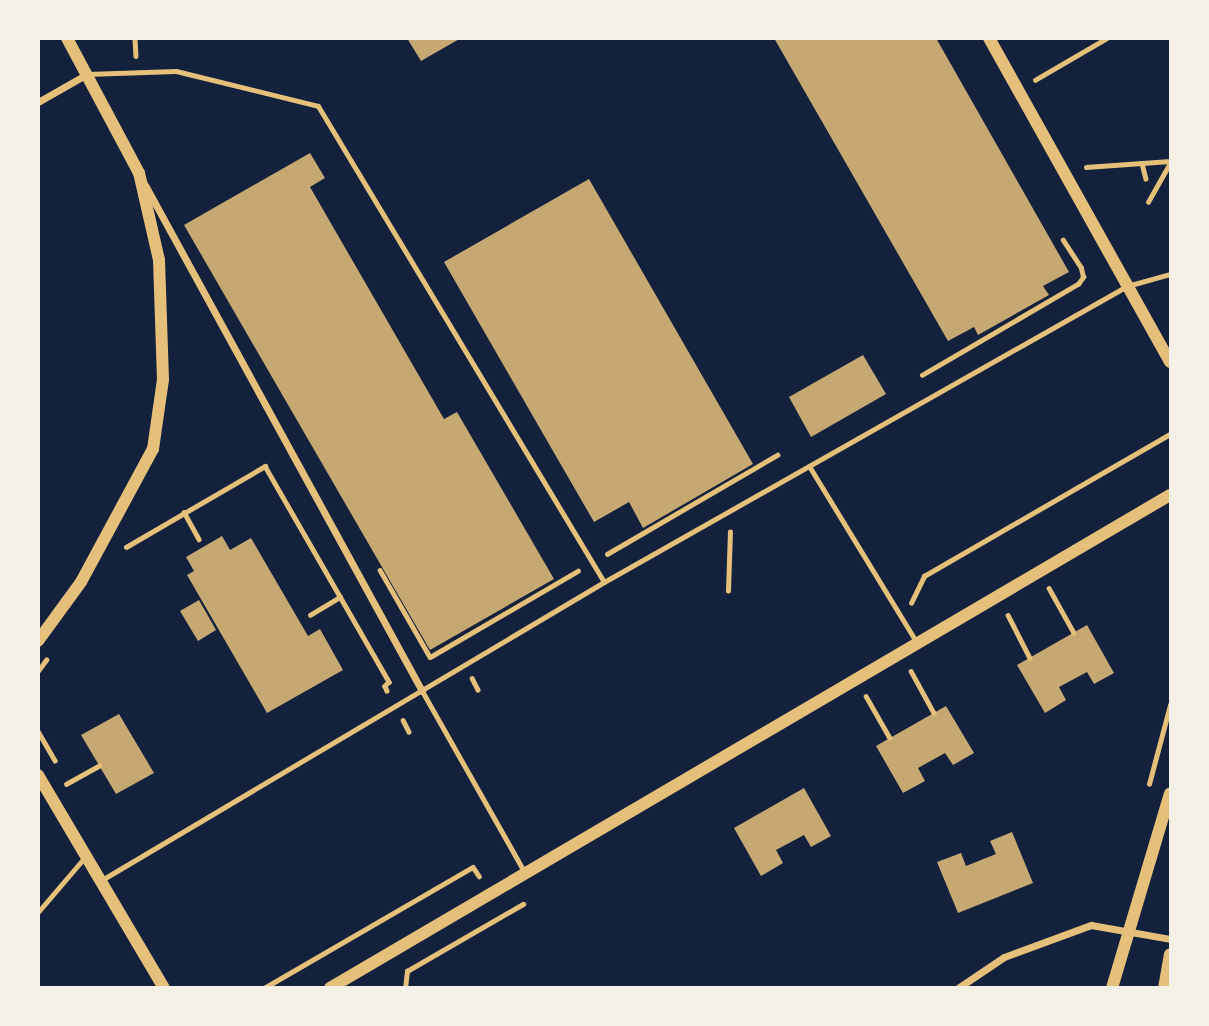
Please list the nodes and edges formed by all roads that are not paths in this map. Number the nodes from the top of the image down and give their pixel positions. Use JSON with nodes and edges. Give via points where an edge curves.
{"nodes":[{"id":1,"x":67,"y":38,"type":"edge"},
{"id":2,"x":989,"y":38,"type":"edge"},
{"id":3,"x":87,"y":74,"type":"junction"},
{"id":4,"x":38,"y":102,"type":"edge"},
{"id":5,"x":139,"y":173,"type":"junction"},
{"id":6,"x":1171,"y":274,"type":"edge"},
{"id":7,"x":1126,"y":286,"type":"junction"},
{"id":8,"x":1171,"y":362,"type":"edge"},
{"id":9,"x":809,"y":466,"type":"junction"},
{"id":10,"x":1171,"y":495,"type":"edge"},
{"id":11,"x":604,"y":582,"type":"junction"},
{"id":12,"x":38,"y":641,"type":"edge"},
{"id":13,"x":917,"y":643,"type":"junction"},
{"id":14,"x":422,"y":691,"type":"junction"},
{"id":15,"x":39,"y":778,"type":"edge"},
{"id":16,"x":1171,"y":793,"type":"edge"},
{"id":17,"x":1171,"y":833,"type":"edge"},
{"id":18,"x":85,"y":857,"type":"junction"},
{"id":19,"x":1152,"y":865,"type":"junction"},
{"id":20,"x":525,"y":873,"type":"junction"},
{"id":21,"x":99,"y":881,"type":"junction"},
{"id":22,"x":38,"y":912,"type":"edge"},
{"id":23,"x":1128,"y":930,"type":"junction"},
{"id":24,"x":1171,"y":939,"type":"edge"},
{"id":25,"x":1171,"y":955,"type":"edge"},
{"id":26,"x":164,"y":988,"type":"edge"},
{"id":27,"x":330,"y":988,"type":"edge"},
{"id":28,"x":958,"y":988,"type":"edge"},
{"id":29,"x":1112,"y":988,"type":"edge"},
{"id":30,"x":1164,"y":988,"type":"edge"}],
"edges":[{"from":1,"to":3,"type":"street"},
{"from":2,"to":7,"type":"street"},
{"from":3,"to":4,"type":"street"},
{"from":3,"to":5,"type":"street"},
{"from":3,"to":11,"type":"lane","via":[[176,71],[318,106]]},
{"from":5,"to":12,"type":"street","via":[[159,260],[164,318],[163,380],[153,449],[81,582]]},
{"from":5,"to":14,"type":"street"},
{"from":6,"to":7,"type":"lane"},
{"from":7,"to":8,"type":"street"},
{"from":7,"to":9,"type":"lane"},
{"from":9,"to":11,"type":"lane"},
{"from":9,"to":13,"type":"lane"},
{"from":10,"to":13,"type":"street"},
{"from":11,"to":14,"type":"lane"},
{"from":13,"to":20,"type":"street"},
{"from":14,"to":20,"type":"lane"},
{"from":14,"to":21,"type":"lane"},
{"from":15,"to":18,"type":"street"},
{"from":16,"to":19,"type":"street"},
{"from":17,"to":19,"type":"street"},
{"from":18,"to":21,"type":"street"},
{"from":18,"to":22,"type":"lane"},
{"from":19,"to":23,"type":"street"},
{"from":20,"to":27,"type":"street"},
{"from":21,"to":26,"type":"street"},
{"from":23,"to":24,"type":"street"},
{"from":23,"to":28,"type":"street","via":[[1091,925],[1004,957]]},
{"from":23,"to":29,"type":"street"},
{"from":25,"to":30,"type":"street"}]}
